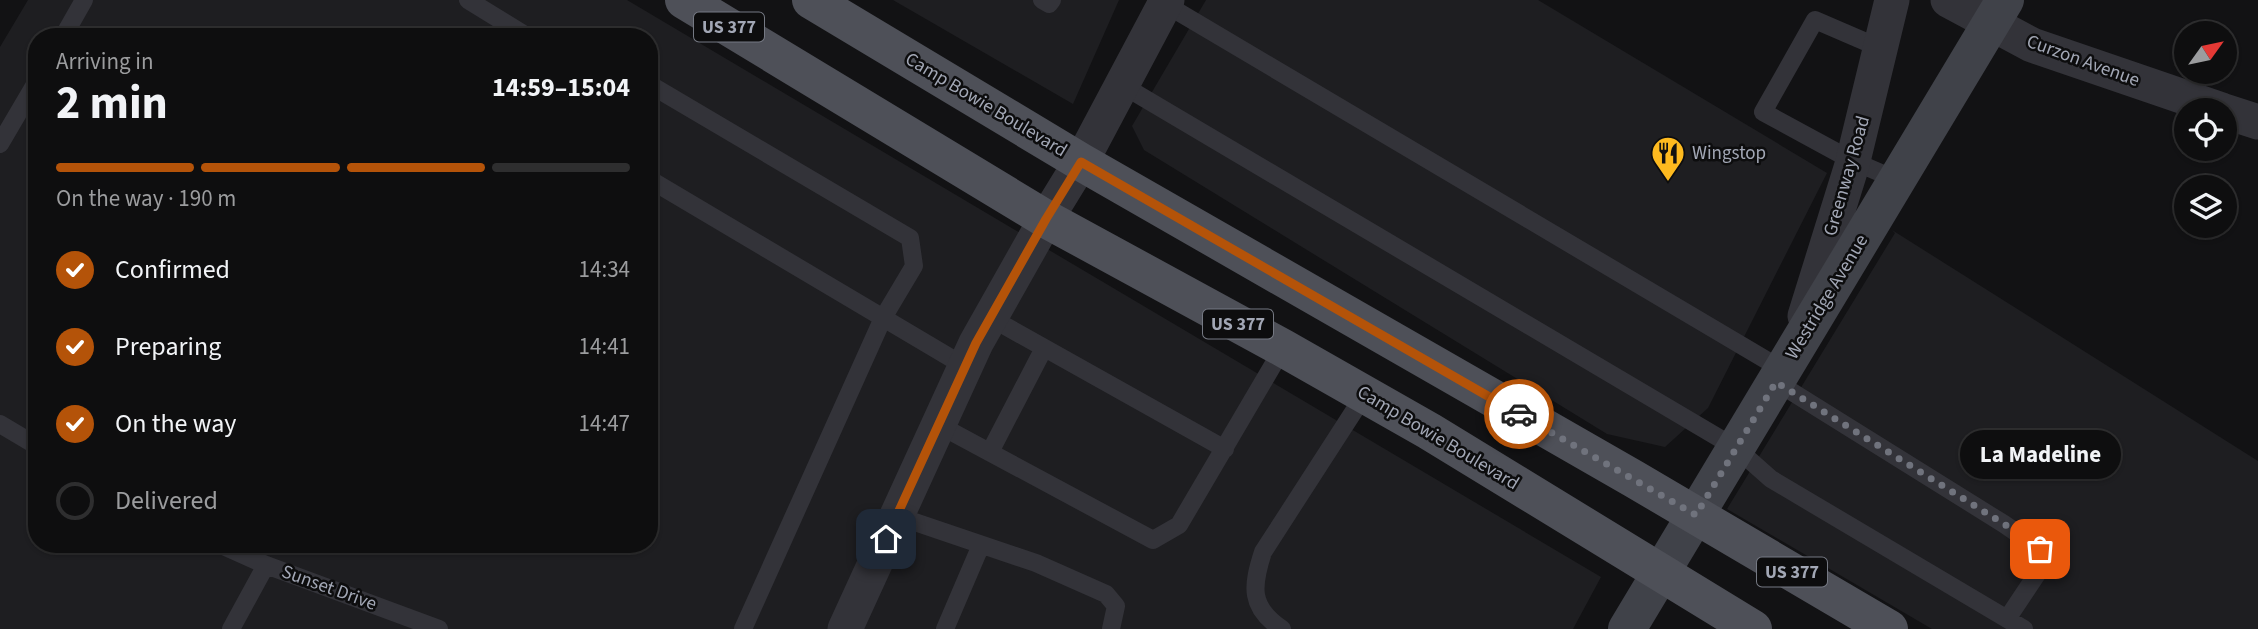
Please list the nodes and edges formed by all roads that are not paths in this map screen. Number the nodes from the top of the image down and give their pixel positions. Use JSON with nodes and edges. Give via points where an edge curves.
{"nodes":[{"id":1,"x":84,"y":0,"type":"edge"},
{"id":2,"x":468,"y":0,"type":"edge"},
{"id":3,"x":684,"y":0,"type":"edge"},
{"id":4,"x":1042,"y":0,"type":"edge"},
{"id":5,"x":1052,"y":0,"type":"edge"},
{"id":6,"x":1892,"y":0,"type":"edge"},
{"id":7,"x":1948,"y":0,"type":"edge"},
{"id":8,"x":820,"y":2,"type":"edge"},
{"id":9,"x":1166,"y":2,"type":"edge"},
{"id":10,"x":1998,"y":12,"type":"edge"},
{"id":11,"x":68,"y":28,"type":"edge"},
{"id":12,"x":513,"y":28,"type":"edge"},
{"id":13,"x":1880,"y":48,"type":"junction"},
{"id":14,"x":1122,"y":85,"type":"junction"},
{"id":15,"x":658,"y":89,"type":"edge"},
{"id":16,"x":28,"y":96,"type":"edge"},
{"id":17,"x":2185,"y":98,"type":"edge"},
{"id":18,"x":2237,"y":115,"type":"edge"},
{"id":19,"x":2258,"y":122,"type":"edge"},
{"id":20,"x":0,"y":144,"type":"edge"},
{"id":21,"x":1853,"y":161,"type":"junction"},
{"id":22,"x":1081,"y":162,"type":"junction"},
{"id":23,"x":1897,"y":180,"type":"junction"},
{"id":24,"x":658,"y":184,"type":"edge"},
{"id":25,"x":1046,"y":219,"type":"junction"},
{"id":26,"x":883,"y":318,"type":"junction"},
{"id":27,"x":991,"y":318,"type":"junction"},
{"id":28,"x":1044,"y":348,"type":"junction"},
{"id":29,"x":1283,"y":348,"type":"junction"},
{"id":30,"x":966,"y":367,"type":"junction"},
{"id":31,"x":1785,"y":367,"type":"junction"},
{"id":32,"x":1365,"y":394,"type":"junction"},
{"id":33,"x":0,"y":424,"type":"edge"},
{"id":34,"x":939,"y":425,"type":"junction"},
{"id":35,"x":28,"y":441,"type":"edge"},
{"id":36,"x":1736,"y":448,"type":"junction"},
{"id":37,"x":1225,"y":449,"type":"junction"},
{"id":38,"x":990,"y":452,"type":"junction"},
{"id":39,"x":1696,"y":515,"type":"junction"},
{"id":40,"x":897,"y":516,"type":"junction"},
{"id":41,"x":981,"y":545,"type":"junction"},
{"id":42,"x":240,"y":553,"type":"edge"},
{"id":43,"x":267,"y":565,"type":"junction"},
{"id":44,"x":1661,"y":573,"type":"junction"},
{"id":45,"x":2007,"y":619,"type":"junction"},
{"id":46,"x":231,"y":629,"type":"edge"},
{"id":47,"x":439,"y":629,"type":"edge"},
{"id":48,"x":743,"y":629,"type":"edge"},
{"id":49,"x":845,"y":629,"type":"edge"},
{"id":50,"x":945,"y":629,"type":"edge"},
{"id":51,"x":1111,"y":629,"type":"edge"},
{"id":52,"x":1282,"y":629,"type":"edge"},
{"id":53,"x":1627,"y":629,"type":"edge"},
{"id":54,"x":1753,"y":629,"type":"edge"},
{"id":55,"x":1889,"y":629,"type":"edge"},
{"id":56,"x":2024,"y":629,"type":"edge"}],
"edges":[{"from":1,"to":11,"type":"lane"},
{"from":2,"to":12,"type":"lane"},
{"from":3,"to":25,"type":"main road","name":"Camp Bowie Boulevard","number":"US 377"},
{"from":4,"to":5,"type":"lane","via":[[1049,4]]},
{"from":6,"to":13,"type":"street","name":"Greenway Road"},
{"from":7,"to":10,"type":"street","name":"Curzon Avenue"},
{"from":8,"to":22,"type":"main road","name":"Camp Bowie Boulevard","number":"US 377"},
{"from":9,"to":14,"type":"street"},
{"from":9,"to":31,"type":"lane"},
{"from":10,"to":17,"type":"street","name":"Curzon Avenue","via":[[2032,45]]},
{"from":10,"to":23,"type":"street","name":"Westridge Avenue"},
{"from":13,"to":21,"type":"street","name":"Greenway Road"},
{"from":13,"to":21,"type":"lane","via":[[1815,20],[1763,112]]},
{"from":14,"to":22,"type":"street"},
{"from":14,"to":36,"type":"lane"},
{"from":15,"to":26,"type":"lane","via":[[910,238],[914,266]]},
{"from":16,"to":20,"type":"lane"},
{"from":18,"to":19,"type":"street","name":"Curzon Avenue"},
{"from":21,"to":23,"type":"lane"},
{"from":21,"to":31,"type":"street","name":"Greenway Road"},
{"from":22,"to":25,"type":"street"},
{"from":22,"to":39,"type":"main road","name":"Camp Bowie Boulevard","number":"US 377"},
{"from":23,"to":31,"type":"street","name":"Westridge Avenue"},
{"from":24,"to":26,"type":"lane"},
{"from":25,"to":27,"type":"street"},
{"from":25,"to":29,"type":"main road","name":"Camp Bowie Boulevard","number":"US 377"},
{"from":26,"to":30,"type":"lane"},
{"from":26,"to":48,"type":"lane"},
{"from":27,"to":28,"type":"lane"},
{"from":27,"to":30,"type":"street"},
{"from":28,"to":37,"type":"lane"},
{"from":28,"to":38,"type":"lane"},
{"from":29,"to":32,"type":"main road","name":"Camp Bowie Boulevard","number":"US 377"},
{"from":29,"to":37,"type":"lane"},
{"from":30,"to":34,"type":"street"},
{"from":31,"to":36,"type":"street","name":"Westridge Avenue"},
{"from":31,"to":45,"type":"lane","via":[[2040,549],[2043,565]]},
{"from":32,"to":44,"type":"main road","name":"Camp Bowie Boulevard","number":"US 377"},
{"from":32,"to":52,"type":"lane","via":[[1263,552],[1254,579],[1256,600]]},
{"from":33,"to":35,"type":"lane"},
{"from":34,"to":38,"type":"lane"},
{"from":34,"to":40,"type":"street"},
{"from":36,"to":39,"type":"street","name":"Westridge Avenue"},
{"from":36,"to":45,"type":"lane","via":[[1771,479]]},
{"from":37,"to":38,"type":"lane","via":[[1179,525],[1153,540]]},
{"from":39,"to":44,"type":"street","name":"Westridge Avenue"},
{"from":39,"to":55,"type":"main road","name":"Camp Bowie Boulevard","number":"US 377"},
{"from":40,"to":41,"type":"lane"},
{"from":40,"to":49,"type":"street"},
{"from":41,"to":50,"type":"lane"},
{"from":41,"to":51,"type":"lane","via":[[1106,594],[1116,607]]},
{"from":42,"to":43,"type":"lane","name":"Sunset Drive"},
{"from":43,"to":46,"type":"lane"},
{"from":43,"to":47,"type":"lane","name":"Sunset Drive"},
{"from":44,"to":53,"type":"street","name":"Westridge Avenue"},
{"from":44,"to":54,"type":"main road","name":"Camp Bowie Boulevard","number":"US 377"},
{"from":45,"to":56,"type":"lane"}]}
